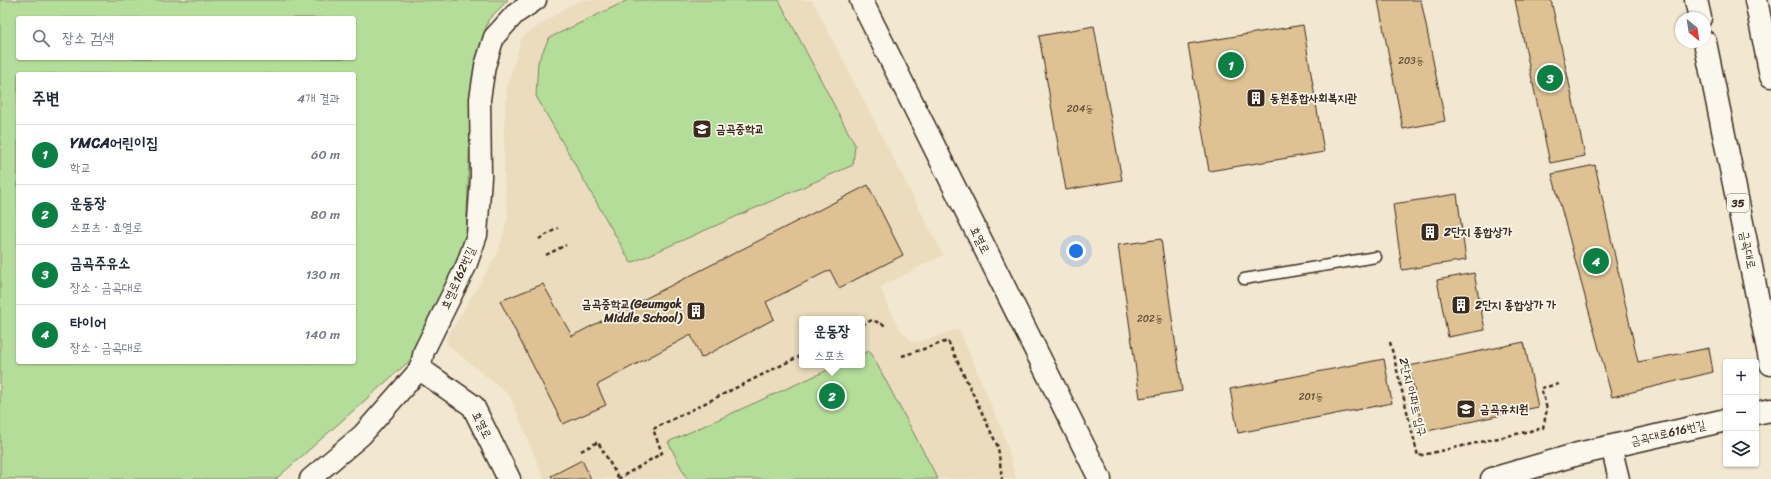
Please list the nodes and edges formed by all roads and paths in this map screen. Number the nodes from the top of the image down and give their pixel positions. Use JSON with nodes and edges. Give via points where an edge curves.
{"nodes":[{"id":1,"x":536,"y":0,"type":"edge"},
{"id":2,"x":861,"y":0,"type":"edge"},
{"id":3,"x":1696,"y":0,"type":"edge"},
{"id":4,"x":1756,"y":0,"type":"edge"},
{"id":5,"x":1699,"y":12,"type":"edge"},
{"id":6,"x":1706,"y":48,"type":"edge"},
{"id":7,"x":1771,"y":76,"type":"edge"},
{"id":8,"x":558,"y":228,"type":"dead end"},
{"id":9,"x":539,"y":239,"type":"dead end"},
{"id":10,"x":566,"y":245,"type":"dead end"},
{"id":11,"x":546,"y":255,"type":"dead end"},
{"id":12,"x":1376,"y":258,"type":"dead end"},
{"id":13,"x":1244,"y":280,"type":"dead end"},
{"id":14,"x":865,"y":324,"type":"edge"},
{"id":15,"x":887,"y":326,"type":"dead end"},
{"id":16,"x":1390,"y":342,"type":"dead end"},
{"id":17,"x":902,"y":356,"type":"dead end"},
{"id":18,"x":799,"y":357,"type":"edge"},
{"id":19,"x":1771,"y":364,"type":"edge"},
{"id":20,"x":420,"y":370,"type":"junction"},
{"id":21,"x":1559,"y":384,"type":"dead end"},
{"id":22,"x":1771,"y":410,"type":"edge"},
{"id":23,"x":1759,"y":412,"type":"edge"},
{"id":24,"x":1723,"y":421,"type":"edge"},
{"id":25,"x":1611,"y":446,"type":"junction"},
{"id":26,"x":580,"y":451,"type":"dead end"},
{"id":27,"x":310,"y":479,"type":"edge"},
{"id":28,"x":509,"y":479,"type":"edge"},
{"id":29,"x":618,"y":479,"type":"edge"},
{"id":30,"x":1002,"y":479,"type":"edge"},
{"id":31,"x":1100,"y":479,"type":"edge"},
{"id":32,"x":1492,"y":479,"type":"edge"},
{"id":33,"x":1618,"y":479,"type":"edge"}],
"edges":[{"from":1,"to":20,"type":"street","name":"효열로162번길","via":[[515,14],[494,37],[485,66],[480,99],[481,177],[477,235],[466,266],[424,352]]},
{"from":2,"to":31,"type":"main road","name":"효열로"},
{"from":3,"to":5,"type":"main road"},
{"from":4,"to":7,"type":"main road"},
{"from":6,"to":19,"type":"main road","name":"금곡대로","number":"35"},
{"from":8,"to":9,"type":"path"},
{"from":10,"to":11,"type":"path"},
{"from":12,"to":13,"type":"lane"},
{"from":14,"to":15,"type":"path","via":[[872,320]]},
{"from":16,"to":21,"type":"path","name":"2단지 아파트 입구","via":[[1418,456],[1543,428],[1547,409],[1541,388]]},
{"from":17,"to":30,"type":"path","via":[[948,341],[998,447]]},
{"from":18,"to":29,"type":"path","via":[[653,430],[662,453]]},
{"from":20,"to":27,"type":"street","name":"효열로162번길","via":[[362,435]]},
{"from":20,"to":28,"type":"main road","name":"효열로","via":[[473,406]]},
{"from":22,"to":23,"type":"main road"},
{"from":24,"to":25,"type":"main road","name":"금곡대로616번길"},
{"from":25,"to":32,"type":"main road","name":"금곡대로616번길"},
{"from":25,"to":33,"type":"street"},
{"from":26,"to":29,"type":"path","via":[[598,442]]}]}
